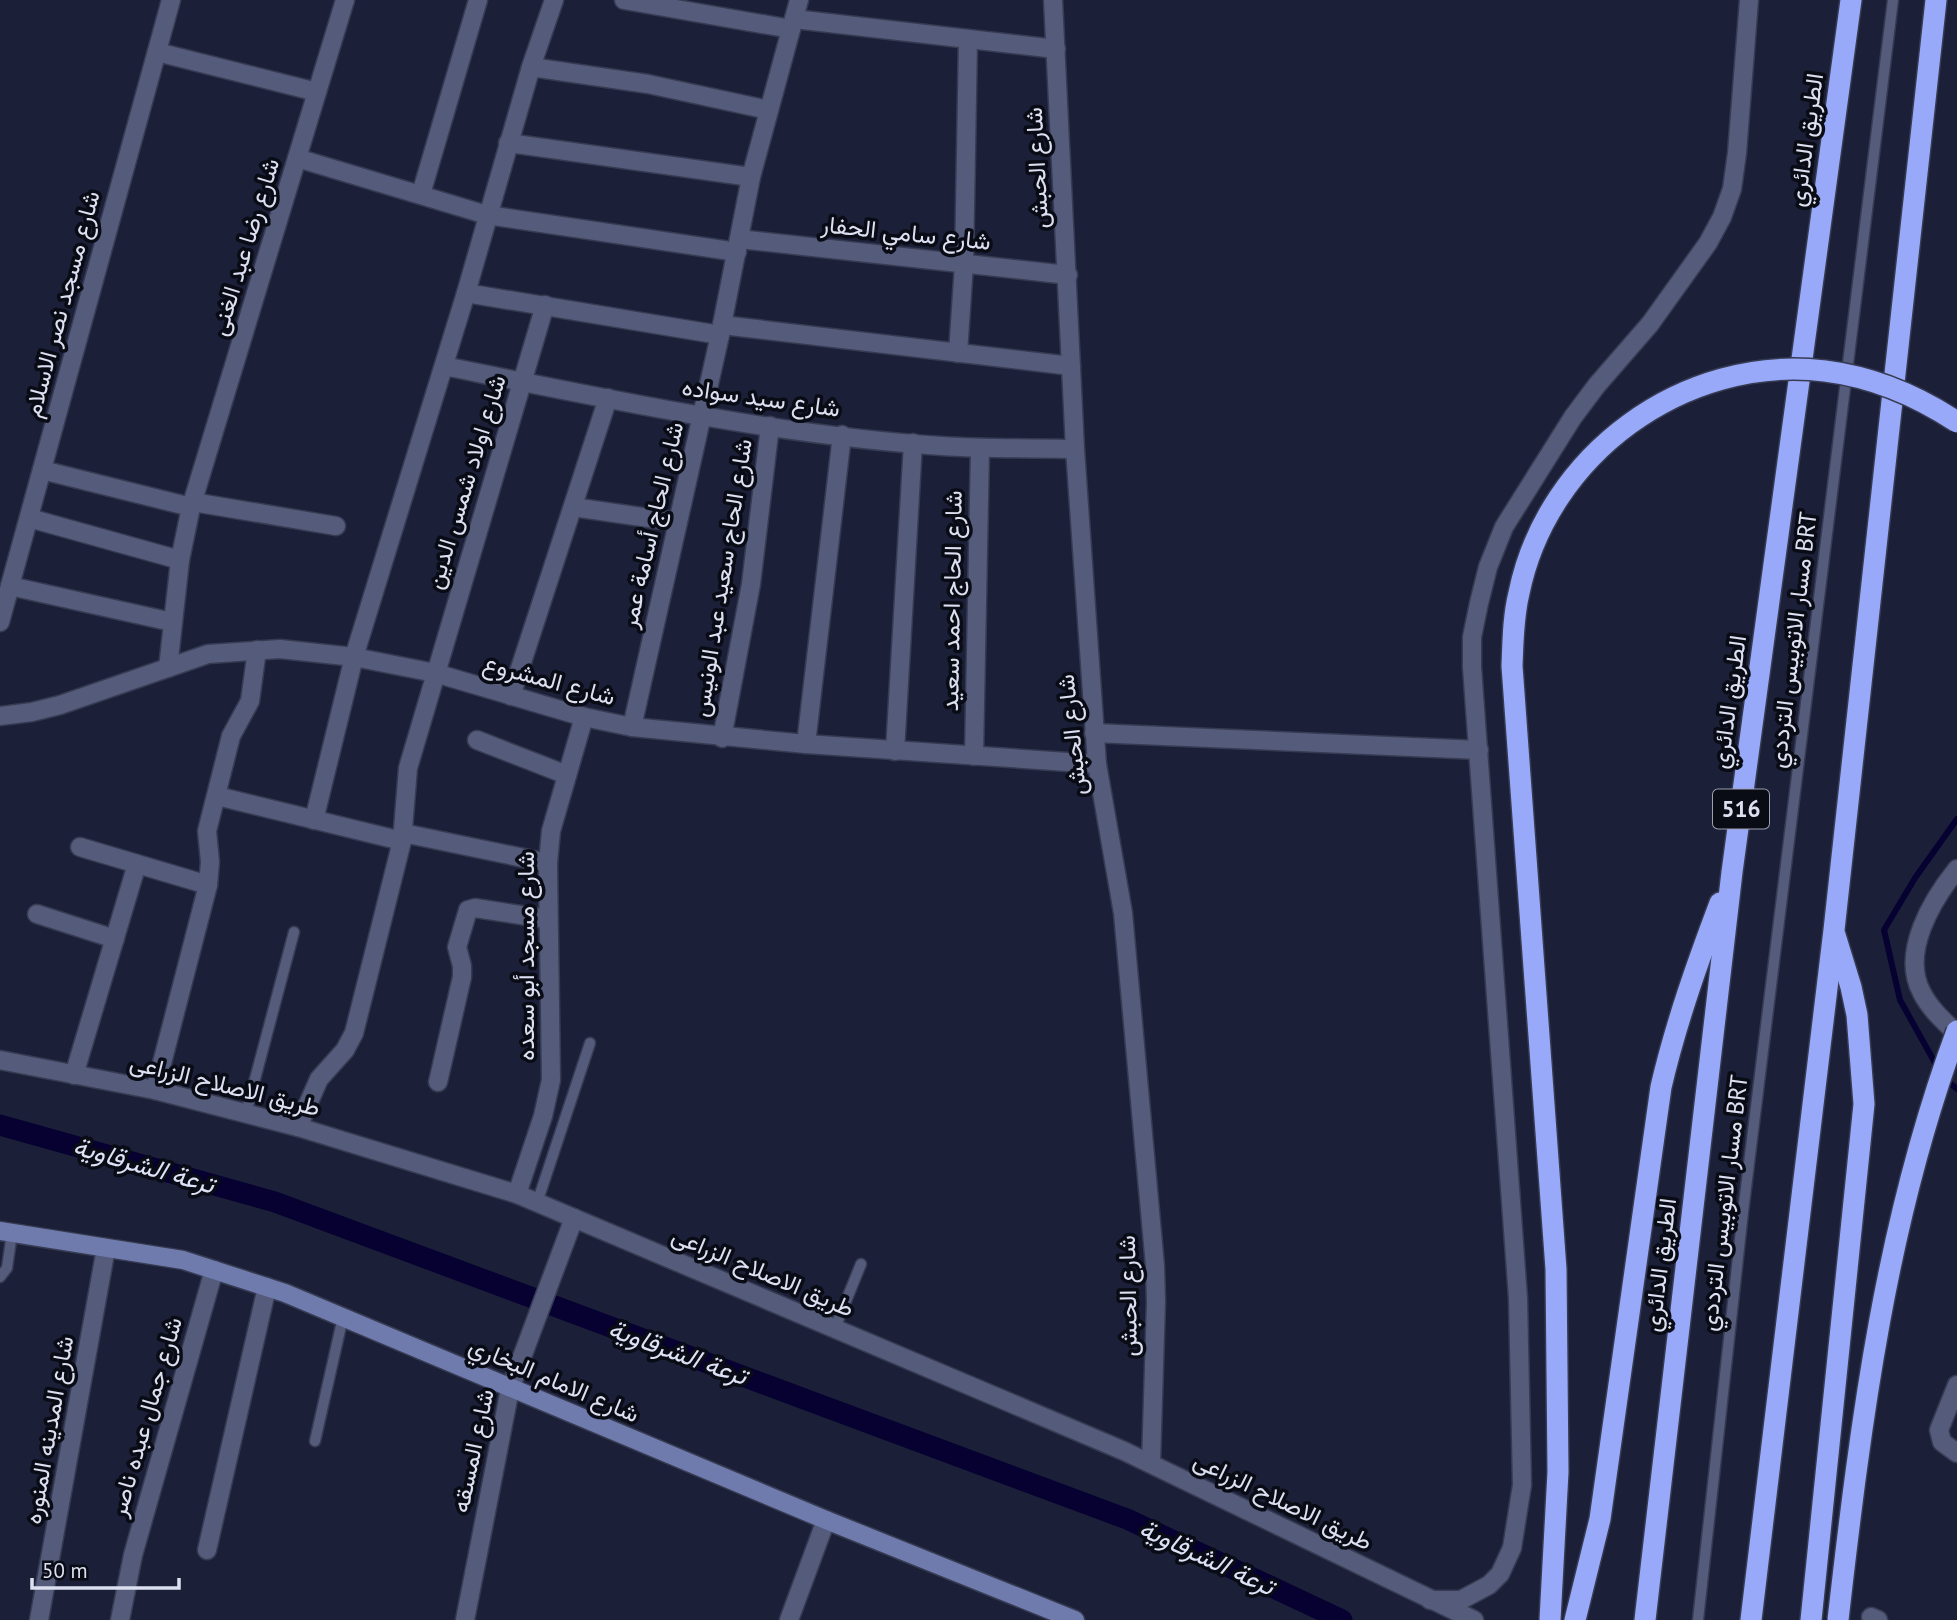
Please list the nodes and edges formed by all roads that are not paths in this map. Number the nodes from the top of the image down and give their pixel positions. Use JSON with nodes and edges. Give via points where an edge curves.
{"nodes":[{"id":1,"x":171,"y":0,"type":"edge"},
{"id":2,"x":345,"y":0,"type":"edge"},
{"id":3,"x":478,"y":0,"type":"edge"},
{"id":4,"x":554,"y":0,"type":"edge"},
{"id":5,"x":625,"y":0,"type":"edge"},
{"id":6,"x":799,"y":0,"type":"edge"},
{"id":7,"x":1053,"y":0,"type":"edge"},
{"id":8,"x":1749,"y":0,"type":"edge"},
{"id":9,"x":1851,"y":0,"type":"edge"},
{"id":10,"x":1893,"y":0,"type":"edge"},
{"id":11,"x":1936,"y":0,"type":"edge"},
{"id":12,"x":793,"y":24,"type":"junction"},
{"id":13,"x":968,"y":39,"type":"junction"},
{"id":14,"x":1056,"y":49,"type":"junction"},
{"id":15,"x":157,"y":52,"type":"junction"},
{"id":16,"x":531,"y":67,"type":"junction"},
{"id":17,"x":317,"y":92,"type":"junction"},
{"id":18,"x":769,"y":110,"type":"junction"},
{"id":19,"x":508,"y":143,"type":"junction"},
{"id":20,"x":297,"y":158,"type":"junction"},
{"id":21,"x":751,"y":177,"type":"junction"},
{"id":22,"x":421,"y":194,"type":"junction"},
{"id":23,"x":487,"y":215,"type":"junction"},
{"id":24,"x":738,"y":246,"type":"junction"},
{"id":25,"x":964,"y":264,"type":"junction"},
{"id":26,"x":1068,"y":275,"type":"junction"},
{"id":27,"x":466,"y":293,"type":"junction"},
{"id":28,"x":545,"y":305,"type":"junction"},
{"id":29,"x":721,"y":330,"type":"junction"},
{"id":30,"x":958,"y":352,"type":"junction"},
{"id":31,"x":443,"y":366,"type":"junction"},
{"id":32,"x":1071,"y":366,"type":"junction"},
{"id":33,"x":522,"y":382,"type":"junction"},
{"id":34,"x":608,"y":398,"type":"junction"},
{"id":35,"x":701,"y":416,"type":"junction"},
{"id":36,"x":1957,"y":422,"type":"edge"},
{"id":37,"x":770,"y":426,"type":"junction"},
{"id":38,"x":842,"y":435,"type":"junction"},
{"id":39,"x":913,"y":443,"type":"junction"},
{"id":40,"x":980,"y":448,"type":"junction"},
{"id":41,"x":1075,"y":449,"type":"junction"},
{"id":42,"x":42,"y":470,"type":"junction"},
{"id":43,"x":192,"y":505,"type":"junction"},
{"id":44,"x":573,"y":507,"type":"junction"},
{"id":45,"x":29,"y":518,"type":"junction"},
{"id":46,"x":677,"y":522,"type":"junction"},
{"id":47,"x":336,"y":526,"type":"dead end"},
{"id":48,"x":180,"y":560,"type":"junction"},
{"id":49,"x":10,"y":586,"type":"junction"},
{"id":50,"x":0,"y":622,"type":"edge"},
{"id":51,"x":172,"y":622,"type":"junction"},
{"id":52,"x":257,"y":650,"type":"junction"},
{"id":53,"x":354,"y":657,"type":"junction"},
{"id":54,"x":168,"y":668,"type":"junction"},
{"id":55,"x":435,"y":673,"type":"junction"},
{"id":56,"x":511,"y":696,"type":"junction"},
{"id":57,"x":0,"y":716,"type":"edge"},
{"id":58,"x":583,"y":717,"type":"junction"},
{"id":59,"x":632,"y":727,"type":"junction"},
{"id":60,"x":1094,"y":733,"type":"junction"},
{"id":61,"x":722,"y":738,"type":"junction"},
{"id":62,"x":477,"y":740,"type":"dead end"},
{"id":63,"x":806,"y":744,"type":"junction"},
{"id":64,"x":1479,"y":750,"type":"junction"},
{"id":65,"x":895,"y":751,"type":"junction"},
{"id":66,"x":974,"y":756,"type":"junction"},
{"id":67,"x":1097,"y":764,"type":"junction"},
{"id":68,"x":567,"y":775,"type":"junction"},
{"id":69,"x":217,"y":796,"type":"junction"},
{"id":70,"x":314,"y":820,"type":"junction"},
{"id":71,"x":402,"y":837,"type":"junction"},
{"id":72,"x":80,"y":847,"type":"dead end"},
{"id":73,"x":548,"y":863,"type":"junction"},
{"id":74,"x":137,"y":864,"type":"junction"},
{"id":75,"x":1957,"y":869,"type":"edge"},
{"id":76,"x":1732,"y":872,"type":"junction"},
{"id":77,"x":208,"y":885,"type":"junction"},
{"id":78,"x":37,"y":914,"type":"dead end"},
{"id":79,"x":547,"y":919,"type":"junction"},
{"id":80,"x":1834,"y":930,"type":"junction"},
{"id":81,"x":294,"y":932,"type":"dead end"},
{"id":82,"x":115,"y":939,"type":"junction"},
{"id":83,"x":1957,"y":1032,"type":"edge"},
{"id":84,"x":590,"y":1043,"type":"dead end"},
{"id":85,"x":0,"y":1060,"type":"edge"},
{"id":86,"x":74,"y":1074,"type":"junction"},
{"id":87,"x":438,"y":1082,"type":"dead end"},
{"id":88,"x":155,"y":1090,"type":"junction"},
{"id":89,"x":246,"y":1114,"type":"junction"},
{"id":90,"x":298,"y":1127,"type":"junction"},
{"id":91,"x":517,"y":1195,"type":"junction"},
{"id":92,"x":537,"y":1203,"type":"junction"},
{"id":93,"x":574,"y":1218,"type":"junction"},
{"id":94,"x":6,"y":1232,"type":"edge"},
{"id":95,"x":106,"y":1248,"type":"junction"},
{"id":96,"x":861,"y":1264,"type":"dead end"},
{"id":97,"x":214,"y":1270,"type":"junction"},
{"id":98,"x":0,"y":1277,"type":"edge"},
{"id":99,"x":267,"y":1287,"type":"junction"},
{"id":100,"x":343,"y":1317,"type":"junction"},
{"id":101,"x":835,"y":1328,"type":"junction"},
{"id":102,"x":1957,"y":1385,"type":"edge"},
{"id":103,"x":510,"y":1389,"type":"junction"},
{"id":104,"x":315,"y":1441,"type":"dead end"},
{"id":105,"x":1957,"y":1453,"type":"edge"},
{"id":106,"x":1151,"y":1463,"type":"junction"},
{"id":107,"x":826,"y":1520,"type":"junction"},
{"id":108,"x":207,"y":1550,"type":"dead end"},
{"id":109,"x":1430,"y":1601,"type":"junction"},
{"id":110,"x":39,"y":1620,"type":"edge"},
{"id":111,"x":120,"y":1620,"type":"edge"},
{"id":112,"x":466,"y":1620,"type":"edge"},
{"id":113,"x":789,"y":1620,"type":"edge"},
{"id":114,"x":1075,"y":1620,"type":"edge"},
{"id":115,"x":1475,"y":1620,"type":"edge"},
{"id":116,"x":1550,"y":1620,"type":"edge"},
{"id":117,"x":1575,"y":1620,"type":"edge"},
{"id":118,"x":1645,"y":1620,"type":"edge"},
{"id":119,"x":1698,"y":1620,"type":"edge"},
{"id":120,"x":1751,"y":1620,"type":"edge"},
{"id":121,"x":1811,"y":1620,"type":"edge"},
{"id":122,"x":1838,"y":1620,"type":"edge"}],
"edges":[{"from":1,"to":15,"type":"street","name":"شارع مسجد نصر الاسلام"},
{"from":2,"to":17,"type":"street","name":"شارع رضا عبد الغنى"},
{"from":3,"to":22,"type":"street"},
{"from":4,"to":16,"type":"street"},
{"from":5,"to":12,"type":"street"},
{"from":6,"to":12,"type":"street","name":"شارع الحاج أسامة عمر"},
{"from":7,"to":14,"type":"street","name":"شارع الحبش"},
{"from":8,"to":64,"type":"street","via":[[1737,153],[1722,217],[1650,324],[1573,417],[1504,527],[1488,567],[1472,637]]},
{"from":9,"to":76,"type":"highway","name":"الطريق الدائري","number":"516"},
{"from":10,"to":119,"type":"lane","name":"مسار الاتوبيس الترددي BRT","via":[[1743,1212]]},
{"from":11,"to":80,"type":"highway"},
{"from":12,"to":13,"type":"street"},
{"from":12,"to":18,"type":"street","name":"شارع الحاج أسامة عمر"},
{"from":13,"to":14,"type":"street"},
{"from":13,"to":25,"type":"street"},
{"from":14,"to":26,"type":"street","name":"شارع الحبش"},
{"from":15,"to":17,"type":"street"},
{"from":15,"to":42,"type":"street","name":"شارع مسجد نصر الاسلام"},
{"from":16,"to":18,"type":"street","via":[[648,84]]},
{"from":16,"to":19,"type":"street"},
{"from":17,"to":20,"type":"street","name":"شارع رضا عبد الغنى"},
{"from":18,"to":21,"type":"street","name":"شارع الحاج أسامة عمر"},
{"from":19,"to":21,"type":"street"},
{"from":19,"to":23,"type":"street"},
{"from":20,"to":22,"type":"street","name":"شارع سامي الحفار"},
{"from":20,"to":43,"type":"street","name":"شارع رضا عبد الغنى"},
{"from":21,"to":24,"type":"street","name":"شارع الحاج أسامة عمر"},
{"from":22,"to":23,"type":"street","name":"شارع سامي الحفار"},
{"from":23,"to":24,"type":"street","name":"شارع سامي الحفار"},
{"from":23,"to":27,"type":"street"},
{"from":24,"to":25,"type":"street","name":"شارع سامي الحفار"},
{"from":24,"to":29,"type":"street","name":"شارع الحاج أسامة عمر"},
{"from":25,"to":26,"type":"street","name":"شارع سامي الحفار"},
{"from":25,"to":30,"type":"street"},
{"from":26,"to":32,"type":"street","name":"شارع الحبش"},
{"from":27,"to":28,"type":"street"},
{"from":27,"to":31,"type":"street"},
{"from":28,"to":29,"type":"street"},
{"from":28,"to":33,"type":"street","name":"شارع اولاد شمس الدين"},
{"from":29,"to":30,"type":"street"},
{"from":29,"to":35,"type":"street","name":"شارع الحاج أسامة عمر"},
{"from":30,"to":32,"type":"street"},
{"from":31,"to":33,"type":"street","name":"شارع سيد سواده"},
{"from":31,"to":53,"type":"street"},
{"from":32,"to":41,"type":"street","name":"شارع الحبش"},
{"from":33,"to":34,"type":"street","name":"شارع سيد سواده"},
{"from":33,"to":55,"type":"street","name":"شارع اولاد شمس الدين"},
{"from":34,"to":35,"type":"street","name":"شارع سيد سواده"},
{"from":34,"to":44,"type":"street"},
{"from":35,"to":37,"type":"street","name":"شارع سيد سواده"},
{"from":35,"to":46,"type":"street","name":"شارع الحاج أسامة عمر"},
{"from":36,"to":116,"type":"highway","bridge":true,"via":[[1896,388],[1860,377],[1786,369],[1713,381],[1678,394],[1614,434],[1564,489],[1529,556],[1513,629],[1512,666],[1556,1269],[1558,1472]]},
{"from":37,"to":38,"type":"street","name":"شارع سيد سواده"},
{"from":37,"to":61,"type":"street","name":"شارع الحاج سعيد عبد الونيس","via":[[751,584]]},
{"from":38,"to":39,"type":"street","name":"شارع سيد سواده"},
{"from":38,"to":63,"type":"street"},
{"from":39,"to":40,"type":"street","name":"شارع سيد سواده"},
{"from":39,"to":65,"type":"street"},
{"from":40,"to":41,"type":"street","name":"شارع سيد سواده"},
{"from":40,"to":66,"type":"street","name":"شارع الحاج احمد سعيد"},
{"from":41,"to":60,"type":"street","name":"شارع الحبش"},
{"from":42,"to":43,"type":"street"},
{"from":42,"to":45,"type":"street","name":"شارع مسجد نصر الاسلام"},
{"from":43,"to":47,"type":"street"},
{"from":43,"to":48,"type":"street","name":"شارع رضا عبد الغنى"},
{"from":44,"to":46,"type":"street"},
{"from":44,"to":56,"type":"street"},
{"from":45,"to":48,"type":"street"},
{"from":45,"to":49,"type":"street","name":"شارع مسجد نصر الاسلام"},
{"from":46,"to":59,"type":"street","name":"شارع الحاج أسامة عمر"},
{"from":48,"to":51,"type":"street","name":"شارع رضا عبد الغنى"},
{"from":49,"to":50,"type":"street","name":"شارع مسجد نصر الاسلام"},
{"from":49,"to":51,"type":"street"},
{"from":51,"to":54,"type":"street","name":"شارع رضا عبد الغنى"},
{"from":52,"to":53,"type":"street","name":"شارع المشروع"},
{"from":52,"to":54,"type":"street","name":"شارع المشروع","via":[[208,654]]},
{"from":52,"to":69,"type":"street","via":[[250,701],[231,736]]},
{"from":53,"to":55,"type":"street","name":"شارع المشروع"},
{"from":53,"to":70,"type":"street"},
{"from":54,"to":57,"type":"street","name":"شارع المشروع","via":[[61,705]]},
{"from":55,"to":56,"type":"street","name":"شارع المشروع"},
{"from":55,"to":71,"type":"street","name":"شارع اولاد شمس الدين","via":[[408,768]]},
{"from":56,"to":58,"type":"street","name":"شارع المشروع"},
{"from":58,"to":59,"type":"street","name":"شارع المشروع"},
{"from":58,"to":68,"type":"street","name":"شارع مسجد أبو سعده"},
{"from":59,"to":61,"type":"street","name":"شارع المشروع"},
{"from":60,"to":64,"type":"street"},
{"from":60,"to":67,"type":"street","name":"شارع الحبش"},
{"from":61,"to":63,"type":"street","name":"شارع المشروع"},
{"from":62,"to":68,"type":"street"},
{"from":63,"to":65,"type":"street","name":"شارع المشروع"},
{"from":64,"to":109,"type":"street","via":[[1518,1298],[1522,1485],[1512,1548],[1500,1574],[1489,1586],[1461,1600]]},
{"from":65,"to":66,"type":"street","name":"شارع المشروع"},
{"from":66,"to":67,"type":"street","name":"شارع المشروع"},
{"from":67,"to":106,"type":"street","name":"شارع الحبش","via":[[1123,913],[1155,1266]]},
{"from":68,"to":73,"type":"street","name":"شارع مسجد أبو سعده","via":[[551,831]]},
{"from":69,"to":70,"type":"street"},
{"from":69,"to":77,"type":"street","via":[[207,831]]},
{"from":70,"to":71,"type":"street"},
{"from":71,"to":73,"type":"street"},
{"from":71,"to":90,"type":"street","name":"شارع اولاد شمس الدين","via":[[354,1033],[319,1079]]},
{"from":72,"to":74,"type":"street"},
{"from":73,"to":79,"type":"street","name":"شارع مسجد أبو سعده"},
{"from":74,"to":77,"type":"street"},
{"from":74,"to":82,"type":"street"},
{"from":75,"to":83,"type":"street","via":[[1925,918],[1915,963],[1920,990],[1929,1005]]},
{"from":76,"to":117,"type":"highway","via":[[1690,983],[1661,1087],[1600,1519]]},
{"from":76,"to":118,"type":"highway","name":"الطريق الدائري","number":"516"},
{"from":77,"to":88,"type":"street"},
{"from":78,"to":82,"type":"street"},
{"from":79,"to":87,"type":"street","via":[[468,910],[457,947],[463,977]]},
{"from":79,"to":91,"type":"street","name":"شارع مسجد أبو سعده","via":[[551,1080]]},
{"from":80,"to":120,"type":"highway"},
{"from":80,"to":121,"type":"highway","via":[[1857,1016],[1864,1104]]},
{"from":81,"to":89,"type":"lane"},
{"from":82,"to":86,"type":"street"},
{"from":83,"to":122,"type":"highway","bridge":true,"via":[[1912,1170],[1882,1297]]},
{"from":84,"to":92,"type":"lane"},
{"from":85,"to":86,"type":"street","name":"طريق الاصلاح الزراعى"},
{"from":86,"to":88,"type":"street","name":"طريق الاصلاح الزراعى"},
{"from":88,"to":89,"type":"street","name":"طريق الاصلاح الزراعى"},
{"from":89,"to":90,"type":"street","name":"طريق الاصلاح الزراعى"},
{"from":90,"to":91,"type":"street","name":"طريق الاصلاح الزراعى"},
{"from":91,"to":92,"type":"street","name":"طريق الاصلاح الزراعى"},
{"from":92,"to":93,"type":"street","name":"طريق الاصلاح الزراعى"},
{"from":93,"to":101,"type":"street","name":"طريق الاصلاح الزراعى"},
{"from":93,"to":103,"type":"street","name":"شارع المسقه"},
{"from":94,"to":95,"type":"street","name":"شارع الامام البخاري"},
{"from":94,"to":98,"type":"lane","via":[[7,1268]]},
{"from":95,"to":97,"type":"street","name":"شارع الامام البخاري","via":[[183,1260]]},
{"from":95,"to":110,"type":"street","name":"شارع المدينه المنوره"},
{"from":96,"to":101,"type":"lane"},
{"from":97,"to":99,"type":"street","name":"شارع الامام البخاري"},
{"from":97,"to":111,"type":"street","name":"شارع جمال عبده ناصر","via":[[132,1555]]},
{"from":99,"to":100,"type":"street","name":"شارع الامام البخاري"},
{"from":99,"to":108,"type":"street"},
{"from":100,"to":103,"type":"street","name":"شارع الامام البخاري"},
{"from":100,"to":104,"type":"lane"},
{"from":101,"to":106,"type":"street","name":"طريق الاصلاح الزراعى"},
{"from":102,"to":105,"type":"street","via":[[1939,1430],[1942,1442]]},
{"from":103,"to":107,"type":"street","name":"شارع الامام البخاري"},
{"from":103,"to":112,"type":"street","name":"شارع المسقه"},
{"from":106,"to":109,"type":"street","name":"طريق الاصلاح الزراعى"},
{"from":107,"to":113,"type":"street"},
{"from":107,"to":114,"type":"street","name":"شارع الامام البخاري"},
{"from":109,"to":115,"type":"street","name":"طريق الاصلاح الزراعى"}]}
